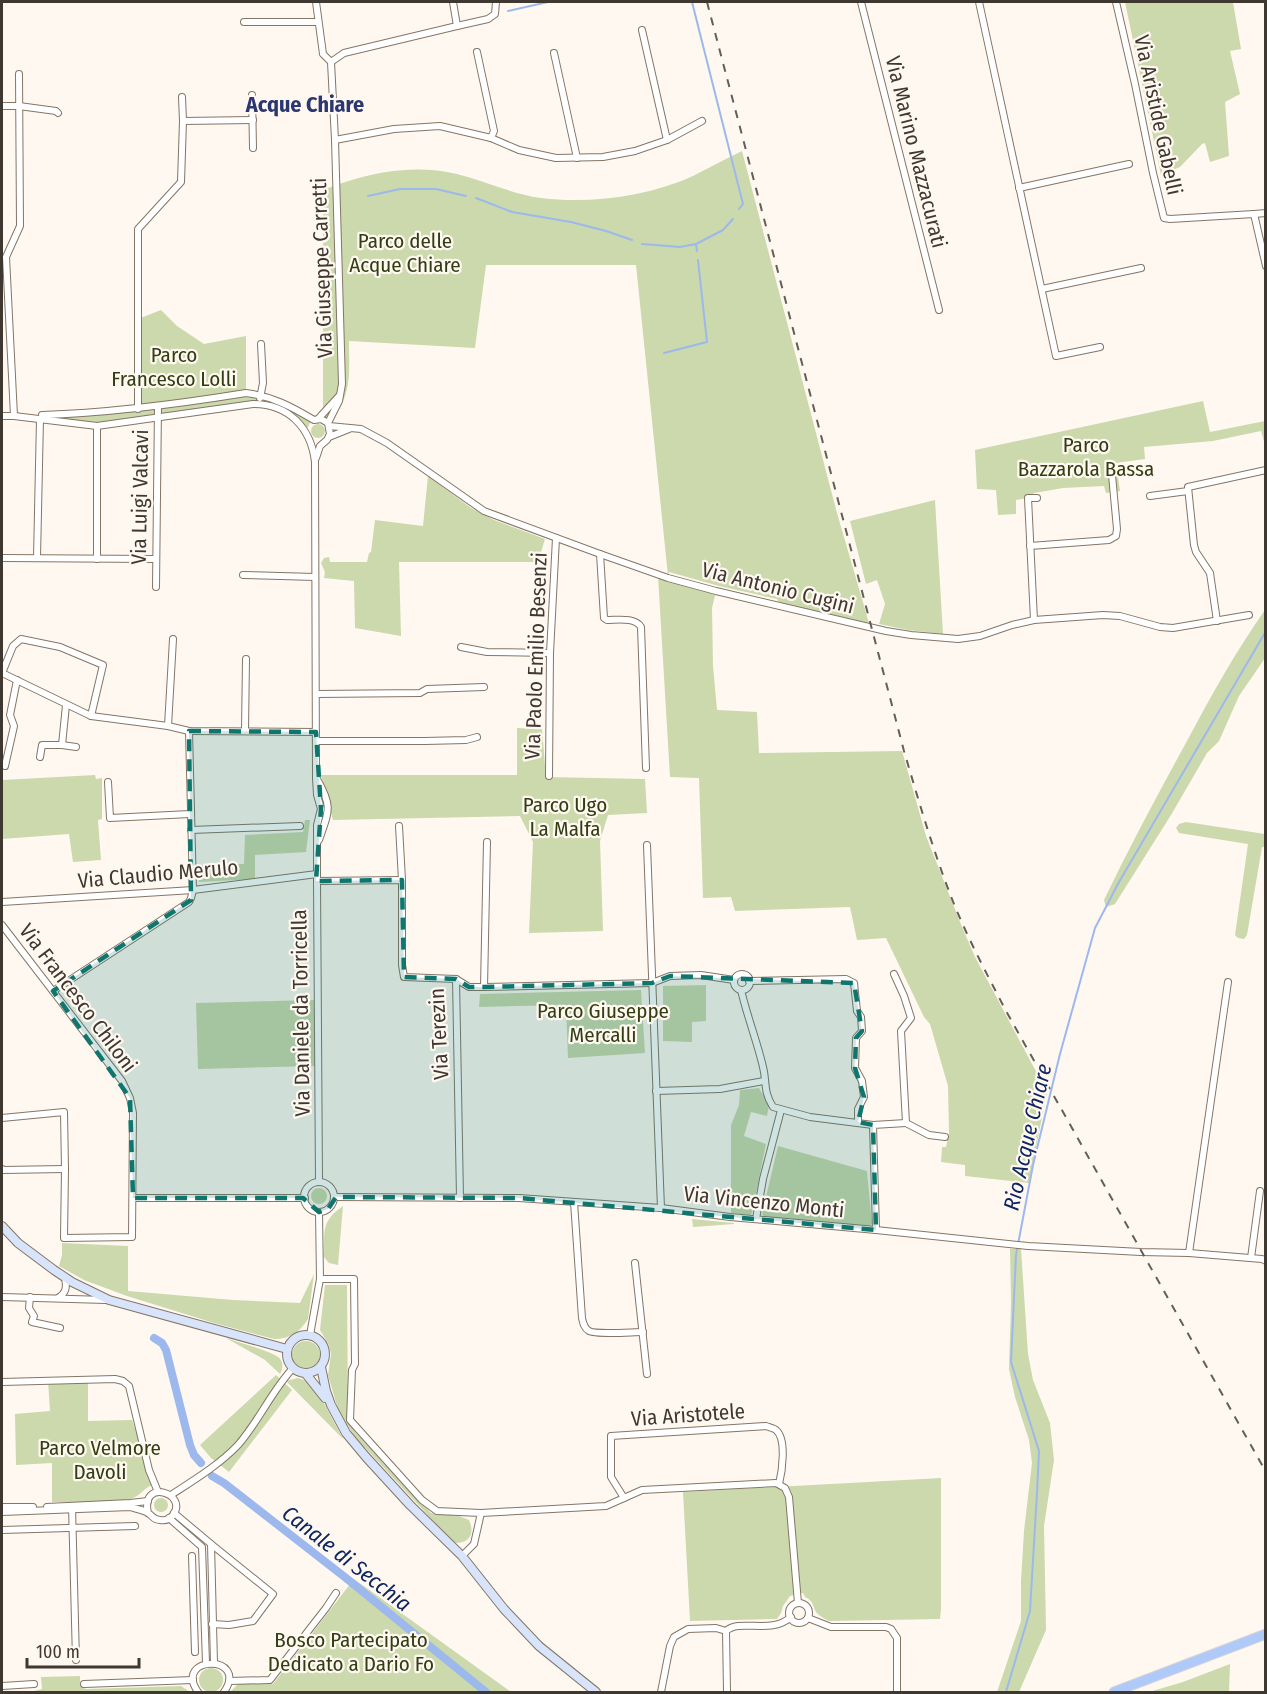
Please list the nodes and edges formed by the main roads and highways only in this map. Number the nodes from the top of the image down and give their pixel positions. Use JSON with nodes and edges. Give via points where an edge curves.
{"nodes":[{"id":1,"x":2,"y":1226,"type":"edge"},
{"id":2,"x":288,"y":1349,"type":"junction"},
{"id":3,"x":321,"y":1367,"type":"junction"},
{"id":4,"x":306,"y":1374,"type":"junction"},
{"id":5,"x":331,"y":1405,"type":"junction"},
{"id":6,"x":1266,"y":1634,"type":"edge"},
{"id":7,"x":596,"y":1692,"type":"edge"},
{"id":8,"x":1114,"y":1692,"type":"edge"}],
"edges":[{"from":1,"to":2,"type":"main road","via":[[18,1244],[65,1278],[109,1300]]},
{"from":2,"to":3,"type":"main road","via":[[294,1340],[310,1335],[325,1350]]},
{"from":2,"to":4,"type":"main road","via":[[287,1359],[292,1368]]},
{"from":3,"to":4,"type":"main road"},
{"from":3,"to":5,"type":"main road"},
{"from":4,"to":5,"type":"main road"},
{"from":5,"to":7,"type":"main road","via":[[346,1433],[366,1457],[462,1556],[504,1609],[539,1646]]},
{"from":6,"to":8,"type":"main road"}]}
